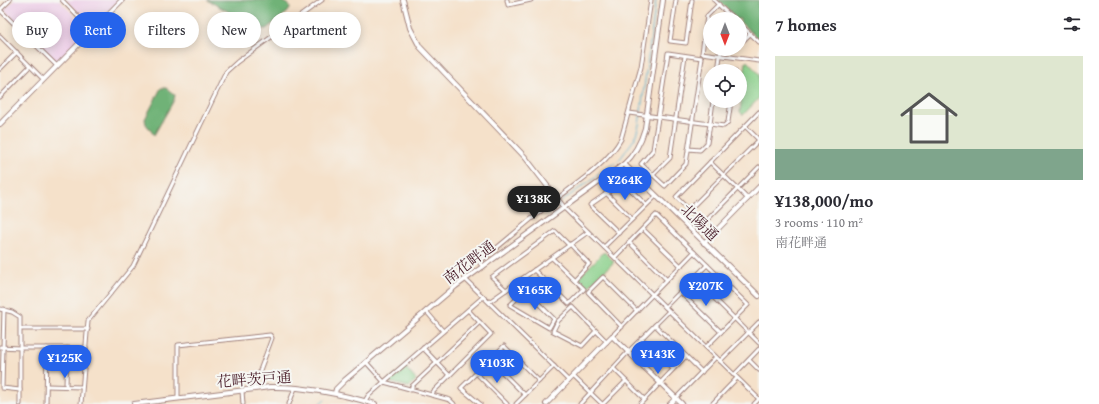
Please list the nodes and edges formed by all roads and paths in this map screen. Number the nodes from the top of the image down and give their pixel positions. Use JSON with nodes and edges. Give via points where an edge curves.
{"nodes":[{"id":1,"x":10,"y":0,"type":"edge"},
{"id":2,"x":62,"y":0,"type":"edge"},
{"id":3,"x":122,"y":0,"type":"edge"},
{"id":4,"x":322,"y":0,"type":"edge"},
{"id":5,"x":403,"y":0,"type":"edge"},
{"id":6,"x":507,"y":0,"type":"edge"},
{"id":7,"x":531,"y":0,"type":"edge"},
{"id":8,"x":651,"y":0,"type":"edge"},
{"id":9,"x":663,"y":0,"type":"edge"},
{"id":10,"x":676,"y":0,"type":"edge"},
{"id":11,"x":692,"y":0,"type":"edge"},
{"id":12,"x":714,"y":0,"type":"edge"},
{"id":13,"x":719,"y":4,"type":"junction"},
{"id":14,"x":0,"y":10,"type":"edge"},
{"id":15,"x":74,"y":12,"type":"edge"},
{"id":16,"x":110,"y":12,"type":"edge"},
{"id":17,"x":711,"y":12,"type":"edge"},
{"id":18,"x":726,"y":12,"type":"edge"},
{"id":19,"x":747,"y":31,"type":"edge"},
{"id":20,"x":750,"y":34,"type":"junction"},
{"id":21,"x":747,"y":37,"type":"edge"},
{"id":22,"x":1,"y":38,"type":"edge"},
{"id":23,"x":759,"y":42,"type":"edge"},
{"id":24,"x":74,"y":48,"type":"edge"},
{"id":25,"x":16,"y":52,"type":"junction"},
{"id":26,"x":685,"y":56,"type":"junction"},
{"id":27,"x":720,"y":56,"type":"joint"},
{"id":28,"x":759,"y":60,"type":"edge"},
{"id":29,"x":719,"y":64,"type":"edge"},
{"id":30,"x":30,"y":66,"type":"junction"},
{"id":31,"x":56,"y":66,"type":"junction"},
{"id":32,"x":0,"y":69,"type":"edge"},
{"id":33,"x":43,"y":79,"type":"junction"},
{"id":34,"x":0,"y":96,"type":"edge"},
{"id":35,"x":712,"y":108,"type":"edge"},
{"id":36,"x":730,"y":108,"type":"edge"},
{"id":37,"x":759,"y":112,"type":"edge"},
{"id":38,"x":629,"y":113,"type":"junction"},
{"id":39,"x":644,"y":115,"type":"junction"},
{"id":40,"x":756,"y":116,"type":"junction"},
{"id":41,"x":659,"y":117,"type":"junction"},
{"id":42,"x":676,"y":119,"type":"junction"},
{"id":43,"x":759,"y":119,"type":"edge"},
{"id":44,"x":692,"y":122,"type":"junction"},
{"id":45,"x":0,"y":124,"type":"edge"},
{"id":46,"x":710,"y":124,"type":"junction"},
{"id":47,"x":745,"y":126,"type":"junction"},
{"id":48,"x":759,"y":140,"type":"edge"},
{"id":49,"x":688,"y":149,"type":"junction"},
{"id":50,"x":710,"y":162,"type":"junction"},
{"id":51,"x":624,"y":164,"type":"junction"},
{"id":52,"x":759,"y":167,"type":"edge"},
{"id":53,"x":653,"y":175,"type":"junction"},
{"id":54,"x":724,"y":175,"type":"junction"},
{"id":55,"x":759,"y":187,"type":"edge"},
{"id":56,"x":738,"y":189,"type":"junction"},
{"id":57,"x":606,"y":193,"type":"junction"},
{"id":58,"x":656,"y":196,"type":"junction"},
{"id":59,"x":748,"y":199,"type":"junction"},
{"id":60,"x":558,"y":200,"type":"junction"},
{"id":61,"x":646,"y":205,"type":"junction"},
{"id":62,"x":563,"y":206,"type":"junction"},
{"id":63,"x":689,"y":210,"type":"junction"},
{"id":64,"x":632,"y":219,"type":"junction"},
{"id":65,"x":643,"y":229,"type":"junction"},
{"id":66,"x":588,"y":232,"type":"junction"},
{"id":67,"x":619,"y":233,"type":"junction"},
{"id":68,"x":629,"y":242,"type":"junction"},
{"id":69,"x":704,"y":243,"type":"junction"},
{"id":70,"x":570,"y":245,"type":"junction"},
{"id":71,"x":604,"y":247,"type":"junction"},
{"id":72,"x":694,"y":252,"type":"junction"},
{"id":73,"x":614,"y":257,"type":"junction"},
{"id":74,"x":552,"y":258,"type":"junction"},
{"id":75,"x":707,"y":265,"type":"junction"},
{"id":76,"x":681,"y":266,"type":"junction"},
{"id":77,"x":483,"y":267,"type":"junction"},
{"id":78,"x":534,"y":270,"type":"junction"},
{"id":79,"x":694,"y":278,"type":"junction"},
{"id":80,"x":465,"y":279,"type":"junction"},
{"id":81,"x":574,"y":279,"type":"junction"},
{"id":82,"x":667,"y":280,"type":"junction"},
{"id":83,"x":517,"y":282,"type":"junction"},
{"id":84,"x":506,"y":290,"type":"junction"},
{"id":85,"x":525,"y":291,"type":"junction"},
{"id":86,"x":680,"y":292,"type":"junction"},
{"id":87,"x":652,"y":295,"type":"junction"},
{"id":88,"x":759,"y":296,"type":"edge"},
{"id":89,"x":483,"y":297,"type":"junction"},
{"id":90,"x":489,"y":302,"type":"junction"},
{"id":91,"x":665,"y":307,"type":"junction"},
{"id":92,"x":2,"y":309,"type":"edge"},
{"id":93,"x":468,"y":310,"type":"junction"},
{"id":94,"x":426,"y":311,"type":"junction"},
{"id":95,"x":637,"y":311,"type":"junction"},
{"id":96,"x":669,"y":311,"type":"junction"},
{"id":97,"x":734,"y":319,"type":"junction"},
{"id":98,"x":480,"y":322,"type":"junction"},
{"id":99,"x":759,"y":322,"type":"edge"},
{"id":100,"x":655,"y":325,"type":"junction"},
{"id":101,"x":622,"y":326,"type":"junction"},
{"id":102,"x":2,"y":328,"type":"edge"},
{"id":103,"x":21,"y":329,"type":"junction"},
{"id":104,"x":88,"y":329,"type":"junction"},
{"id":105,"x":596,"y":331,"type":"junction"},
{"id":106,"x":443,"y":332,"type":"junction"},
{"id":107,"x":721,"y":332,"type":"junction"},
{"id":108,"x":748,"y":332,"type":"junction"},
{"id":109,"x":612,"y":336,"type":"junction"},
{"id":110,"x":642,"y":338,"type":"junction"},
{"id":111,"x":607,"y":342,"type":"junction"},
{"id":112,"x":759,"y":343,"type":"edge"},
{"id":113,"x":1,"y":347,"type":"edge"},
{"id":114,"x":706,"y":347,"type":"junction"},
{"id":115,"x":20,"y":348,"type":"junction"},
{"id":116,"x":47,"y":348,"type":"junction"},
{"id":117,"x":67,"y":348,"type":"junction"},
{"id":118,"x":86,"y":348,"type":"junction"},
{"id":119,"x":423,"y":348,"type":"junction"},
{"id":120,"x":759,"y":349,"type":"edge"},
{"id":121,"x":628,"y":352,"type":"junction"},
{"id":122,"x":686,"y":356,"type":"junction"},
{"id":123,"x":716,"y":357,"type":"junction"},
{"id":124,"x":490,"y":360,"type":"junction"},
{"id":125,"x":749,"y":360,"type":"junction"},
{"id":126,"x":720,"y":361,"type":"junction"},
{"id":127,"x":366,"y":362,"type":"junction"},
{"id":128,"x":437,"y":362,"type":"junction"},
{"id":129,"x":1,"y":365,"type":"edge"},
{"id":130,"x":554,"y":366,"type":"junction"},
{"id":131,"x":613,"y":368,"type":"junction"},
{"id":132,"x":674,"y":369,"type":"junction"},
{"id":133,"x":759,"y":370,"type":"edge"},
{"id":134,"x":702,"y":372,"type":"junction"},
{"id":135,"x":477,"y":374,"type":"junction"},
{"id":136,"x":449,"y":375,"type":"junction"},
{"id":137,"x":734,"y":375,"type":"junction"},
{"id":138,"x":574,"y":376,"type":"junction"},
{"id":139,"x":738,"y":378,"type":"junction"},
{"id":140,"x":539,"y":381,"type":"junction"},
{"id":141,"x":569,"y":381,"type":"junction"},
{"id":142,"x":626,"y":381,"type":"junction"},
{"id":143,"x":384,"y":382,"type":"junction"},
{"id":144,"x":660,"y":383,"type":"junction"},
{"id":145,"x":47,"y":386,"type":"junction"},
{"id":146,"x":66,"y":386,"type":"junction"},
{"id":147,"x":82,"y":386,"type":"junction"},
{"id":148,"x":295,"y":388,"type":"junction"},
{"id":149,"x":253,"y":389,"type":"junction"},
{"id":150,"x":20,"y":390,"type":"junction"},
{"id":151,"x":411,"y":390,"type":"junction"},
{"id":152,"x":242,"y":391,"type":"junction"},
{"id":153,"x":335,"y":393,"type":"junction"},
{"id":154,"x":590,"y":393,"type":"junction"},
{"id":155,"x":432,"y":395,"type":"junction"},
{"id":156,"x":525,"y":395,"type":"junction"},
{"id":157,"x":178,"y":398,"type":"junction"},
{"id":158,"x":676,"y":398,"type":"junction"},
{"id":159,"x":759,"y":399,"type":"edge"},
{"id":160,"x":644,"y":400,"type":"junction"},
{"id":161,"x":363,"y":402,"type":"edge"},
{"id":162,"x":146,"y":403,"type":"edge"},
{"id":163,"x":20,"y":404,"type":"edge"},
{"id":164,"x":46,"y":404,"type":"edge"},
{"id":165,"x":81,"y":404,"type":"edge"},
{"id":166,"x":134,"y":404,"type":"edge"},
{"id":167,"x":243,"y":404,"type":"edge"},
{"id":168,"x":289,"y":404,"type":"edge"},
{"id":169,"x":375,"y":404,"type":"edge"},
{"id":170,"x":454,"y":404,"type":"edge"},
{"id":171,"x":480,"y":404,"type":"edge"},
{"id":172,"x":507,"y":404,"type":"edge"},
{"id":173,"x":516,"y":404,"type":"edge"},
{"id":174,"x":546,"y":404,"type":"edge"},
{"id":175,"x":580,"y":404,"type":"edge"},
{"id":176,"x":603,"y":404,"type":"edge"},
{"id":177,"x":640,"y":404,"type":"edge"},
{"id":178,"x":670,"y":404,"type":"edge"},
{"id":179,"x":682,"y":404,"type":"edge"},
{"id":180,"x":712,"y":404,"type":"edge"},
{"id":181,"x":754,"y":404,"type":"edge"}],
"edges":[{"from":1,"to":14,"type":"street"},
{"from":2,"to":15,"type":"street"},
{"from":3,"to":16,"type":"street"},
{"from":4,"to":104,"type":"street","via":[[226,72],[132,266],[88,321]]},
{"from":5,"to":60,"type":"street","via":[[410,28],[420,47],[525,157]]},
{"from":6,"to":7,"type":"street","via":[[508,5]]},
{"from":8,"to":38,"type":"street","via":[[641,67]]},
{"from":9,"to":39,"type":"street","name":"南花畔通"},
{"from":10,"to":11,"type":"street","via":[[670,41],[686,43]]},
{"from":12,"to":13,"type":"street"},
{"from":13,"to":17,"type":"street"},
{"from":13,"to":18,"type":"street"},
{"from":14,"to":31,"type":"street"},
{"from":19,"to":20,"type":"street"},
{"from":20,"to":21,"type":"street"},
{"from":20,"to":23,"type":"street"},
{"from":22,"to":25,"type":"street"},
{"from":24,"to":31,"type":"street"},
{"from":25,"to":30,"type":"street"},
{"from":25,"to":32,"type":"street"},
{"from":26,"to":41,"type":"street","via":[[668,53]]},
{"from":26,"to":42,"type":"street"},
{"from":26,"to":44,"type":"street","via":[[702,58]]},
{"from":27,"to":28,"type":"street"},
{"from":27,"to":29,"type":"street"},
{"from":30,"to":33,"type":"street"},
{"from":30,"to":34,"type":"street"},
{"from":31,"to":33,"type":"street"},
{"from":33,"to":45,"type":"street"},
{"from":35,"to":46,"type":"street"},
{"from":36,"to":46,"type":"street","via":[[728,122],[724,126]]},
{"from":37,"to":40,"type":"street"},
{"from":38,"to":39,"type":"street"},
{"from":38,"to":60,"type":"street","via":[[621,139],[612,154]]},
{"from":39,"to":41,"type":"street"},
{"from":39,"to":51,"type":"street","name":"南花畔通","via":[[645,128],[641,140]]},
{"from":40,"to":43,"type":"street"},
{"from":40,"to":47,"type":"street"},
{"from":41,"to":42,"type":"street"},
{"from":41,"to":53,"type":"street","via":[[654,150],[641,164]]},
{"from":42,"to":44,"type":"street"},
{"from":42,"to":53,"type":"street","via":[[670,158]]},
{"from":44,"to":46,"type":"street"},
{"from":44,"to":49,"type":"street"},
{"from":46,"to":49,"type":"street","via":[[707,143],[700,150]]},
{"from":47,"to":48,"type":"street"},
{"from":47,"to":50,"type":"street"},
{"from":48,"to":54,"type":"street"},
{"from":49,"to":53,"type":"street","via":[[686,164],[664,186]]},
{"from":50,"to":54,"type":"street"},
{"from":50,"to":63,"type":"street","via":[[676,197]]},
{"from":51,"to":58,"type":"street","name":"北陽通"},
{"from":51,"to":62,"type":"street","name":"南花畔通"},
{"from":52,"to":56,"type":"street"},
{"from":54,"to":56,"type":"street"},
{"from":54,"to":63,"type":"street"},
{"from":55,"to":59,"type":"street"},
{"from":56,"to":59,"type":"street"},
{"from":56,"to":63,"type":"street","via":[[703,224]]},
{"from":57,"to":61,"type":"street","via":[[623,182]]},
{"from":57,"to":64,"type":"street"},
{"from":57,"to":67,"type":"street","via":[[590,205]]},
{"from":58,"to":61,"type":"street"},
{"from":58,"to":69,"type":"street","name":"北陽通"},
{"from":59,"to":69,"type":"street"},
{"from":60,"to":62,"type":"street"},
{"from":60,"to":77,"type":"street","via":[[542,210],[479,262]]},
{"from":61,"to":64,"type":"street"},
{"from":62,"to":66,"type":"street"},
{"from":62,"to":77,"type":"street","name":"南花畔通"},
{"from":64,"to":67,"type":"street"},
{"from":65,"to":68,"type":"street"},
{"from":65,"to":72,"type":"street","via":[[656,215]]},
{"from":65,"to":76,"type":"street"},
{"from":66,"to":70,"type":"street"},
{"from":66,"to":71,"type":"street"},
{"from":67,"to":71,"type":"street"},
{"from":68,"to":73,"type":"street"},
{"from":68,"to":82,"type":"street"},
{"from":69,"to":88,"type":"street","name":"北陽通"},
{"from":70,"to":74,"type":"street"},
{"from":70,"to":81,"type":"street","via":[[589,264]]},
{"from":70,"to":84,"type":"street","via":[[555,231],[492,277]]},
{"from":71,"to":73,"type":"street"},
{"from":72,"to":75,"type":"street"},
{"from":72,"to":76,"type":"street"},
{"from":73,"to":87,"type":"street"},
{"from":74,"to":78,"type":"street"},
{"from":74,"to":81,"type":"street"},
{"from":75,"to":79,"type":"street"},
{"from":75,"to":97,"type":"street","via":[[748,305]]},
{"from":76,"to":82,"type":"street"},
{"from":77,"to":80,"type":"street","name":"南花畔通"},
{"from":78,"to":81,"type":"street","via":[[569,304],[584,289]]},
{"from":78,"to":83,"type":"street"},
{"from":79,"to":86,"type":"street"},
{"from":79,"to":97,"type":"street"},
{"from":80,"to":89,"type":"street"},
{"from":80,"to":94,"type":"street","name":"南花畔通"},
{"from":82,"to":87,"type":"street"},
{"from":83,"to":84,"type":"street"},
{"from":83,"to":85,"type":"street"},
{"from":84,"to":90,"type":"street"},
{"from":85,"to":85,"type":"street","via":[[554,319],[549,328],[510,305]]},
{"from":86,"to":91,"type":"street"},
{"from":86,"to":107,"type":"street"},
{"from":87,"to":91,"type":"street"},
{"from":87,"to":95,"type":"street"},
{"from":89,"to":90,"type":"street"},
{"from":89,"to":93,"type":"street"},
{"from":90,"to":130,"type":"street"},
{"from":91,"to":96,"type":"street"},
{"from":92,"to":102,"type":"street"},
{"from":92,"to":103,"type":"street","via":[[20,316]]},
{"from":93,"to":98,"type":"street"},
{"from":93,"to":106,"type":"street"},
{"from":94,"to":106,"type":"street"},
{"from":94,"to":127,"type":"street","name":"南花畔通"},
{"from":95,"to":101,"type":"street"},
{"from":95,"to":101,"type":"street","via":[[603,277],[588,292]]},
{"from":96,"to":100,"type":"street"},
{"from":96,"to":114,"type":"street"},
{"from":97,"to":107,"type":"street"},
{"from":97,"to":108,"type":"street"},
{"from":98,"to":128,"type":"street"},
{"from":98,"to":136,"type":"street","via":[[490,334]]},
{"from":99,"to":108,"type":"street"},
{"from":100,"to":110,"type":"street"},
{"from":100,"to":122,"type":"street"},
{"from":101,"to":109,"type":"street"},
{"from":102,"to":113,"type":"street"},
{"from":103,"to":104,"type":"street"},
{"from":103,"to":115,"type":"street"},
{"from":104,"to":118,"type":"street"},
{"from":105,"to":105,"type":"street","via":[[573,307],[558,321],[553,331],[582,346]]},
{"from":105,"to":111,"type":"street"},
{"from":106,"to":119,"type":"street"},
{"from":107,"to":114,"type":"street"},
{"from":108,"to":112,"type":"street"},
{"from":108,"to":126,"type":"street"},
{"from":109,"to":111,"type":"street"},
{"from":109,"to":121,"type":"street"},
{"from":110,"to":121,"type":"street"},
{"from":110,"to":132,"type":"street"},
{"from":111,"to":138,"type":"street"},
{"from":113,"to":115,"type":"street"},
{"from":113,"to":129,"type":"street"},
{"from":114,"to":123,"type":"street"},
{"from":115,"to":116,"type":"street"},
{"from":115,"to":150,"type":"street"},
{"from":116,"to":117,"type":"street"},
{"from":116,"to":145,"type":"street"},
{"from":117,"to":118,"type":"street"},
{"from":117,"to":146,"type":"street"},
{"from":118,"to":147,"type":"street"},
{"from":119,"to":128,"type":"street"},
{"from":119,"to":143,"type":"street"},
{"from":120,"to":125,"type":"street"},
{"from":121,"to":131,"type":"street"},
{"from":121,"to":144,"type":"street"},
{"from":122,"to":132,"type":"street"},
{"from":122,"to":134,"type":"street"},
{"from":123,"to":126,"type":"street"},
{"from":123,"to":134,"type":"street"},
{"from":124,"to":135,"type":"street"},
{"from":124,"to":140,"type":"street","via":[[504,346]]},
{"from":124,"to":156,"type":"street"},
{"from":125,"to":133,"type":"street"},
{"from":125,"to":137,"type":"street"},
{"from":126,"to":137,"type":"street"},
{"from":127,"to":143,"type":"street"},
{"from":127,"to":153,"type":"street","name":"南花畔通","via":[[336,389]]},
{"from":128,"to":136,"type":"street"},
{"from":128,"to":151,"type":"street"},
{"from":129,"to":150,"type":"street","via":[[2,388]]},
{"from":130,"to":140,"type":"street"},
{"from":130,"to":141,"type":"street"},
{"from":131,"to":142,"type":"street"},
{"from":131,"to":154,"type":"street"},
{"from":132,"to":144,"type":"street"},
{"from":134,"to":158,"type":"street"},
{"from":135,"to":171,"type":"street","via":[[461,388]]},
{"from":135,"to":172,"type":"street"},
{"from":136,"to":155,"type":"street"},
{"from":137,"to":139,"type":"street"},
{"from":138,"to":141,"type":"street"},
{"from":138,"to":154,"type":"street"},
{"from":139,"to":159,"type":"street"},
{"from":139,"to":180,"type":"street"},
{"from":140,"to":156,"type":"street"},
{"from":141,"to":174,"type":"street"},
{"from":142,"to":160,"type":"street"},
{"from":142,"to":176,"type":"street"},
{"from":143,"to":151,"type":"street"},
{"from":143,"to":161,"type":"street"},
{"from":144,"to":158,"type":"street"},
{"from":144,"to":160,"type":"street"},
{"from":145,"to":146,"type":"street"},
{"from":145,"to":164,"type":"street"},
{"from":146,"to":147,"type":"street"},
{"from":147,"to":165,"type":"street"},
{"from":148,"to":149,"type":"street","name":"花畔茨戸通"},
{"from":148,"to":153,"type":"street","name":"花畔茨戸通"},
{"from":148,"to":168,"type":"street"},
{"from":149,"to":152,"type":"street","name":"花畔茨戸通"},
{"from":149,"to":157,"type":"street","via":[[272,338],[270,335],[178,345]]},
{"from":150,"to":163,"type":"street"},
{"from":151,"to":155,"type":"street"},
{"from":152,"to":157,"type":"street","name":"花畔茨戸通"},
{"from":152,"to":167,"type":"street"},
{"from":153,"to":161,"type":"street","name":"花畔茨戸通"},
{"from":154,"to":175,"type":"street"},
{"from":154,"to":176,"type":"street"},
{"from":155,"to":170,"type":"street","via":[[450,400]]},
{"from":156,"to":173,"type":"street"},
{"from":157,"to":162,"type":"street","name":"花畔茨戸通"},
{"from":158,"to":178,"type":"street"},
{"from":158,"to":179,"type":"street"},
{"from":159,"to":181,"type":"street"},
{"from":160,"to":177,"type":"street"},
{"from":161,"to":169,"type":"street","name":"花畔茨戸通"},
{"from":162,"to":166,"type":"street","name":"花畔茨戸通"}]}
